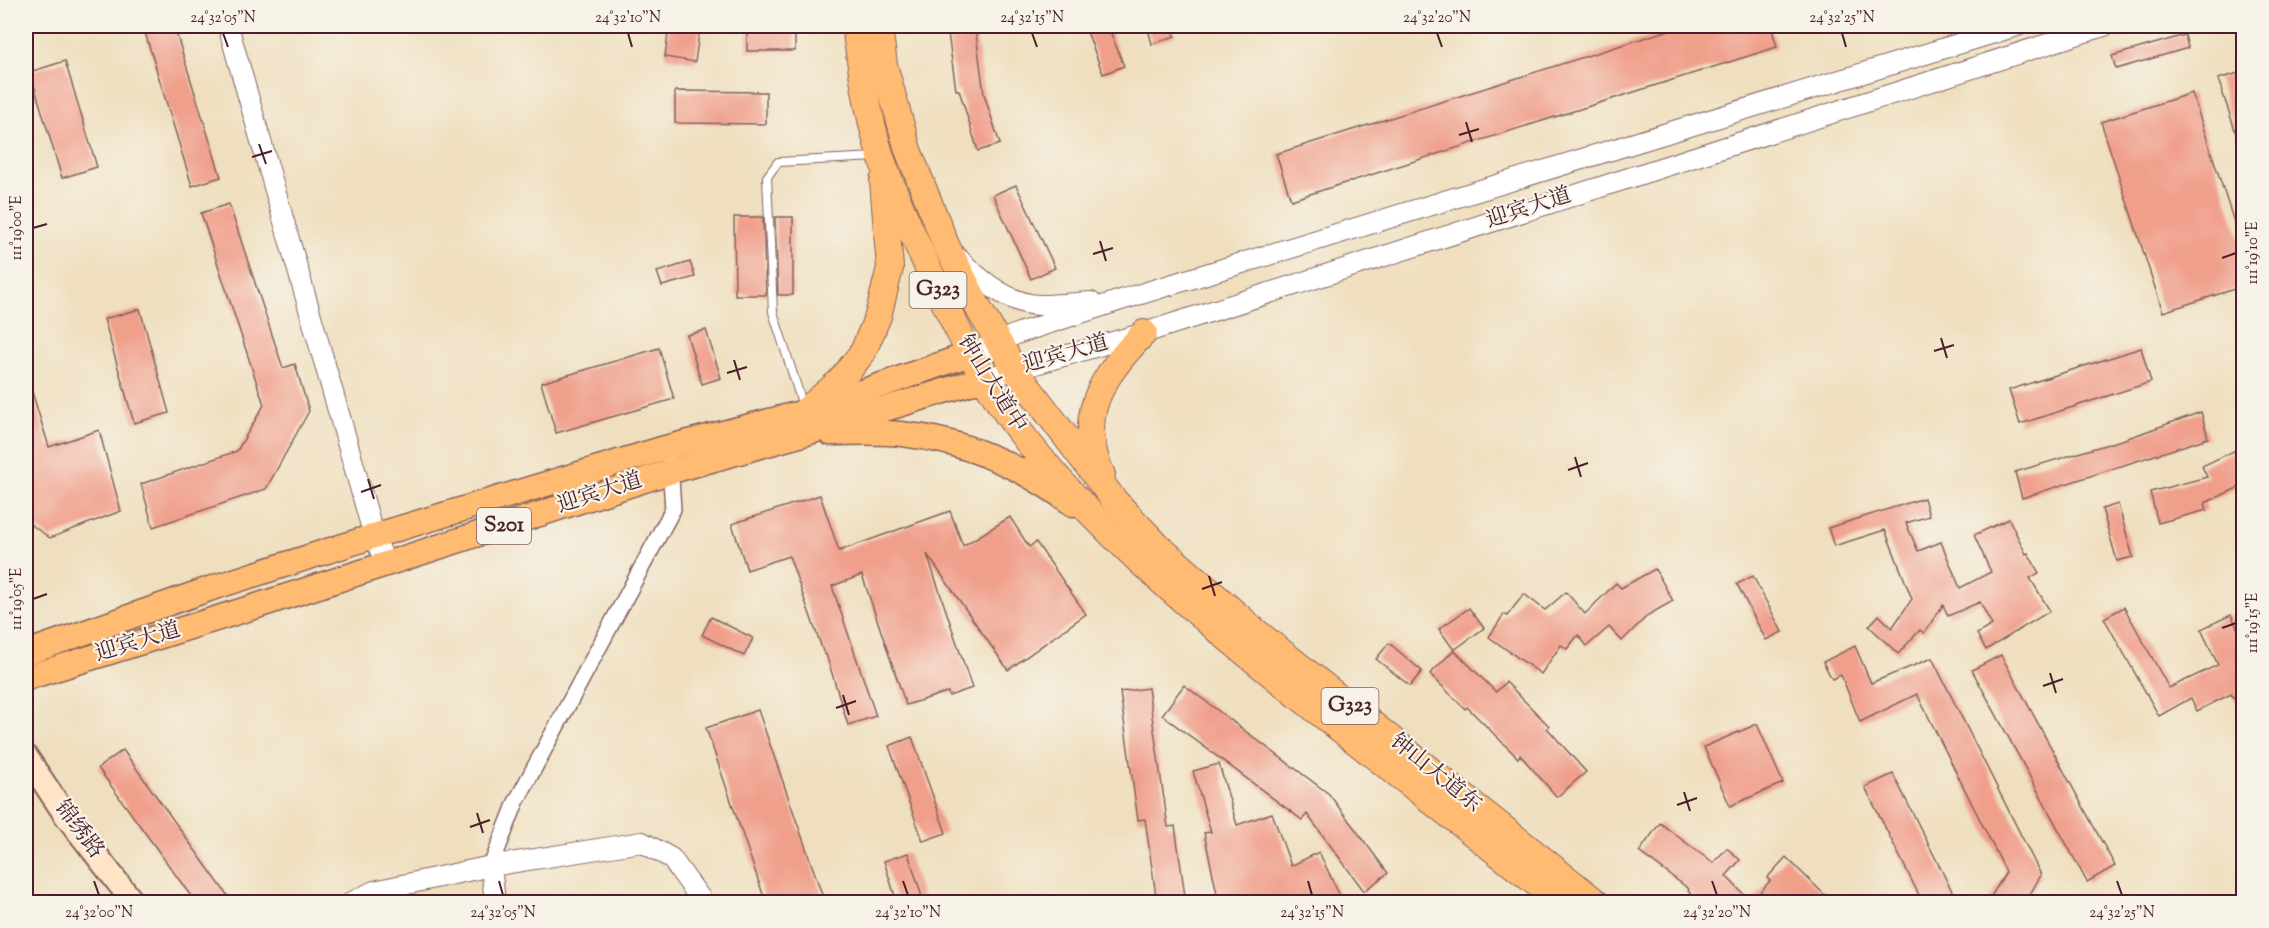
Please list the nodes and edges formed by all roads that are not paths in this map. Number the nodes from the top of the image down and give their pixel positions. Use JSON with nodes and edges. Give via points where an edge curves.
{"nodes":[{"id":1,"x":228,"y":26,"type":"edge"},
{"id":2,"x":855,"y":26,"type":"edge"},
{"id":3,"x":879,"y":26,"type":"edge"},
{"id":4,"x":2017,"y":26,"type":"edge"},
{"id":5,"x":2104,"y":26,"type":"edge"},
{"id":6,"x":881,"y":157,"type":"junction"},
{"id":7,"x":946,"y":245,"type":"junction"},
{"id":8,"x":1121,"y":300,"type":"junction"},
{"id":9,"x":1144,"y":333,"type":"junction"},
{"id":10,"x":999,"y":341,"type":"junction"},
{"id":11,"x":969,"y":354,"type":"junction"},
{"id":12,"x":1015,"y":370,"type":"junction"},
{"id":13,"x":983,"y":379,"type":"junction"},
{"id":14,"x":807,"y":422,"type":"junction"},
{"id":15,"x":669,"y":460,"type":"junction"},
{"id":16,"x":1114,"y":500,"type":"junction"},
{"id":17,"x":1094,"y":519,"type":"junction"},
{"id":18,"x":374,"y":536,"type":"junction"},
{"id":19,"x":386,"y":564,"type":"junction"},
{"id":20,"x":26,"y":653,"type":"edge"},
{"id":21,"x":26,"y":678,"type":"edge"},
{"id":22,"x":26,"y":756,"type":"edge"},
{"id":23,"x":491,"y":866,"type":"junction"},
{"id":24,"x":133,"y":903,"type":"edge"},
{"id":25,"x":352,"y":903,"type":"edge"},
{"id":26,"x":495,"y":903,"type":"edge"},
{"id":27,"x":703,"y":903,"type":"edge"},
{"id":28,"x":1560,"y":903,"type":"edge"},
{"id":29,"x":1596,"y":903,"type":"edge"}],
"edges":[{"from":1,"to":18,"type":"street"},
{"from":2,"to":6,"type":"highway","name":"钟山大道中","number":"G323"},
{"from":3,"to":7,"type":"highway","name":"钟山大道中","number":"G323","via":[[884,64],[908,150]]},
{"from":4,"to":8,"type":"street","name":"迎宾大道"},
{"from":5,"to":9,"type":"street","name":"迎宾大道"},
{"from":6,"to":11,"type":"highway","name":"钟山大道中","number":"G323"},
{"from":6,"to":14,"type":"highway","via":[[890,268],[878,316],[863,352]]},
{"from":6,"to":14,"type":"lane","via":[[778,162],[767,177],[773,312]]},
{"from":7,"to":8,"type":"street","via":[[977,277],[1005,295],[1026,302],[1037,305]]},
{"from":7,"to":10,"type":"highway","name":"钟山大道中","number":"G323"},
{"from":8,"to":10,"type":"street","name":"迎宾大道"},
{"from":9,"to":12,"type":"street","name":"迎宾大道"},
{"from":9,"to":16,"type":"highway","via":[[1119,358],[1093,405],[1090,436],[1096,462]]},
{"from":10,"to":11,"type":"street","name":"迎宾大道"},
{"from":10,"to":12,"type":"highway","name":"钟山大道中","number":"G323"},
{"from":11,"to":13,"type":"highway","name":"钟山大道中","number":"G323"},
{"from":11,"to":14,"type":"main road","name":"迎宾大道","number":"S201"},
{"from":12,"to":13,"type":"street","name":"迎宾大道"},
{"from":12,"to":16,"type":"highway","name":"钟山大道中","number":"G323"},
{"from":13,"to":14,"type":"main road","name":"迎宾大道","number":"S201"},
{"from":13,"to":17,"type":"highway","name":"钟山大道中","number":"G323","via":[[1026,441]]},
{"from":14,"to":15,"type":"main road","name":"迎宾大道","number":"S201"},
{"from":14,"to":17,"type":"main road","via":[[909,435],[975,450],[1044,482]]},
{"from":15,"to":18,"type":"main road","name":"迎宾大道","number":"S201"},
{"from":15,"to":19,"type":"main road","name":"迎宾大道","number":"S201"},
{"from":15,"to":23,"type":"street","via":[[674,509],[516,802]]},
{"from":16,"to":29,"type":"highway","name":"钟山大道东","number":"G323","via":[[1158,546],[1259,634]]},
{"from":17,"to":28,"type":"highway","name":"钟山大道东","number":"G323","via":[[1239,648]]},
{"from":18,"to":19,"type":"street"},
{"from":18,"to":20,"type":"main road","name":"迎宾大道","number":"S201"},
{"from":19,"to":21,"type":"main road","name":"迎宾大道","number":"S201"},
{"from":22,"to":24,"type":"main road","name":"锦绣路"},
{"from":23,"to":25,"type":"street","via":[[374,891]]},
{"from":23,"to":26,"type":"street"},
{"from":23,"to":27,"type":"street","via":[[642,842],[671,858]]}]}
